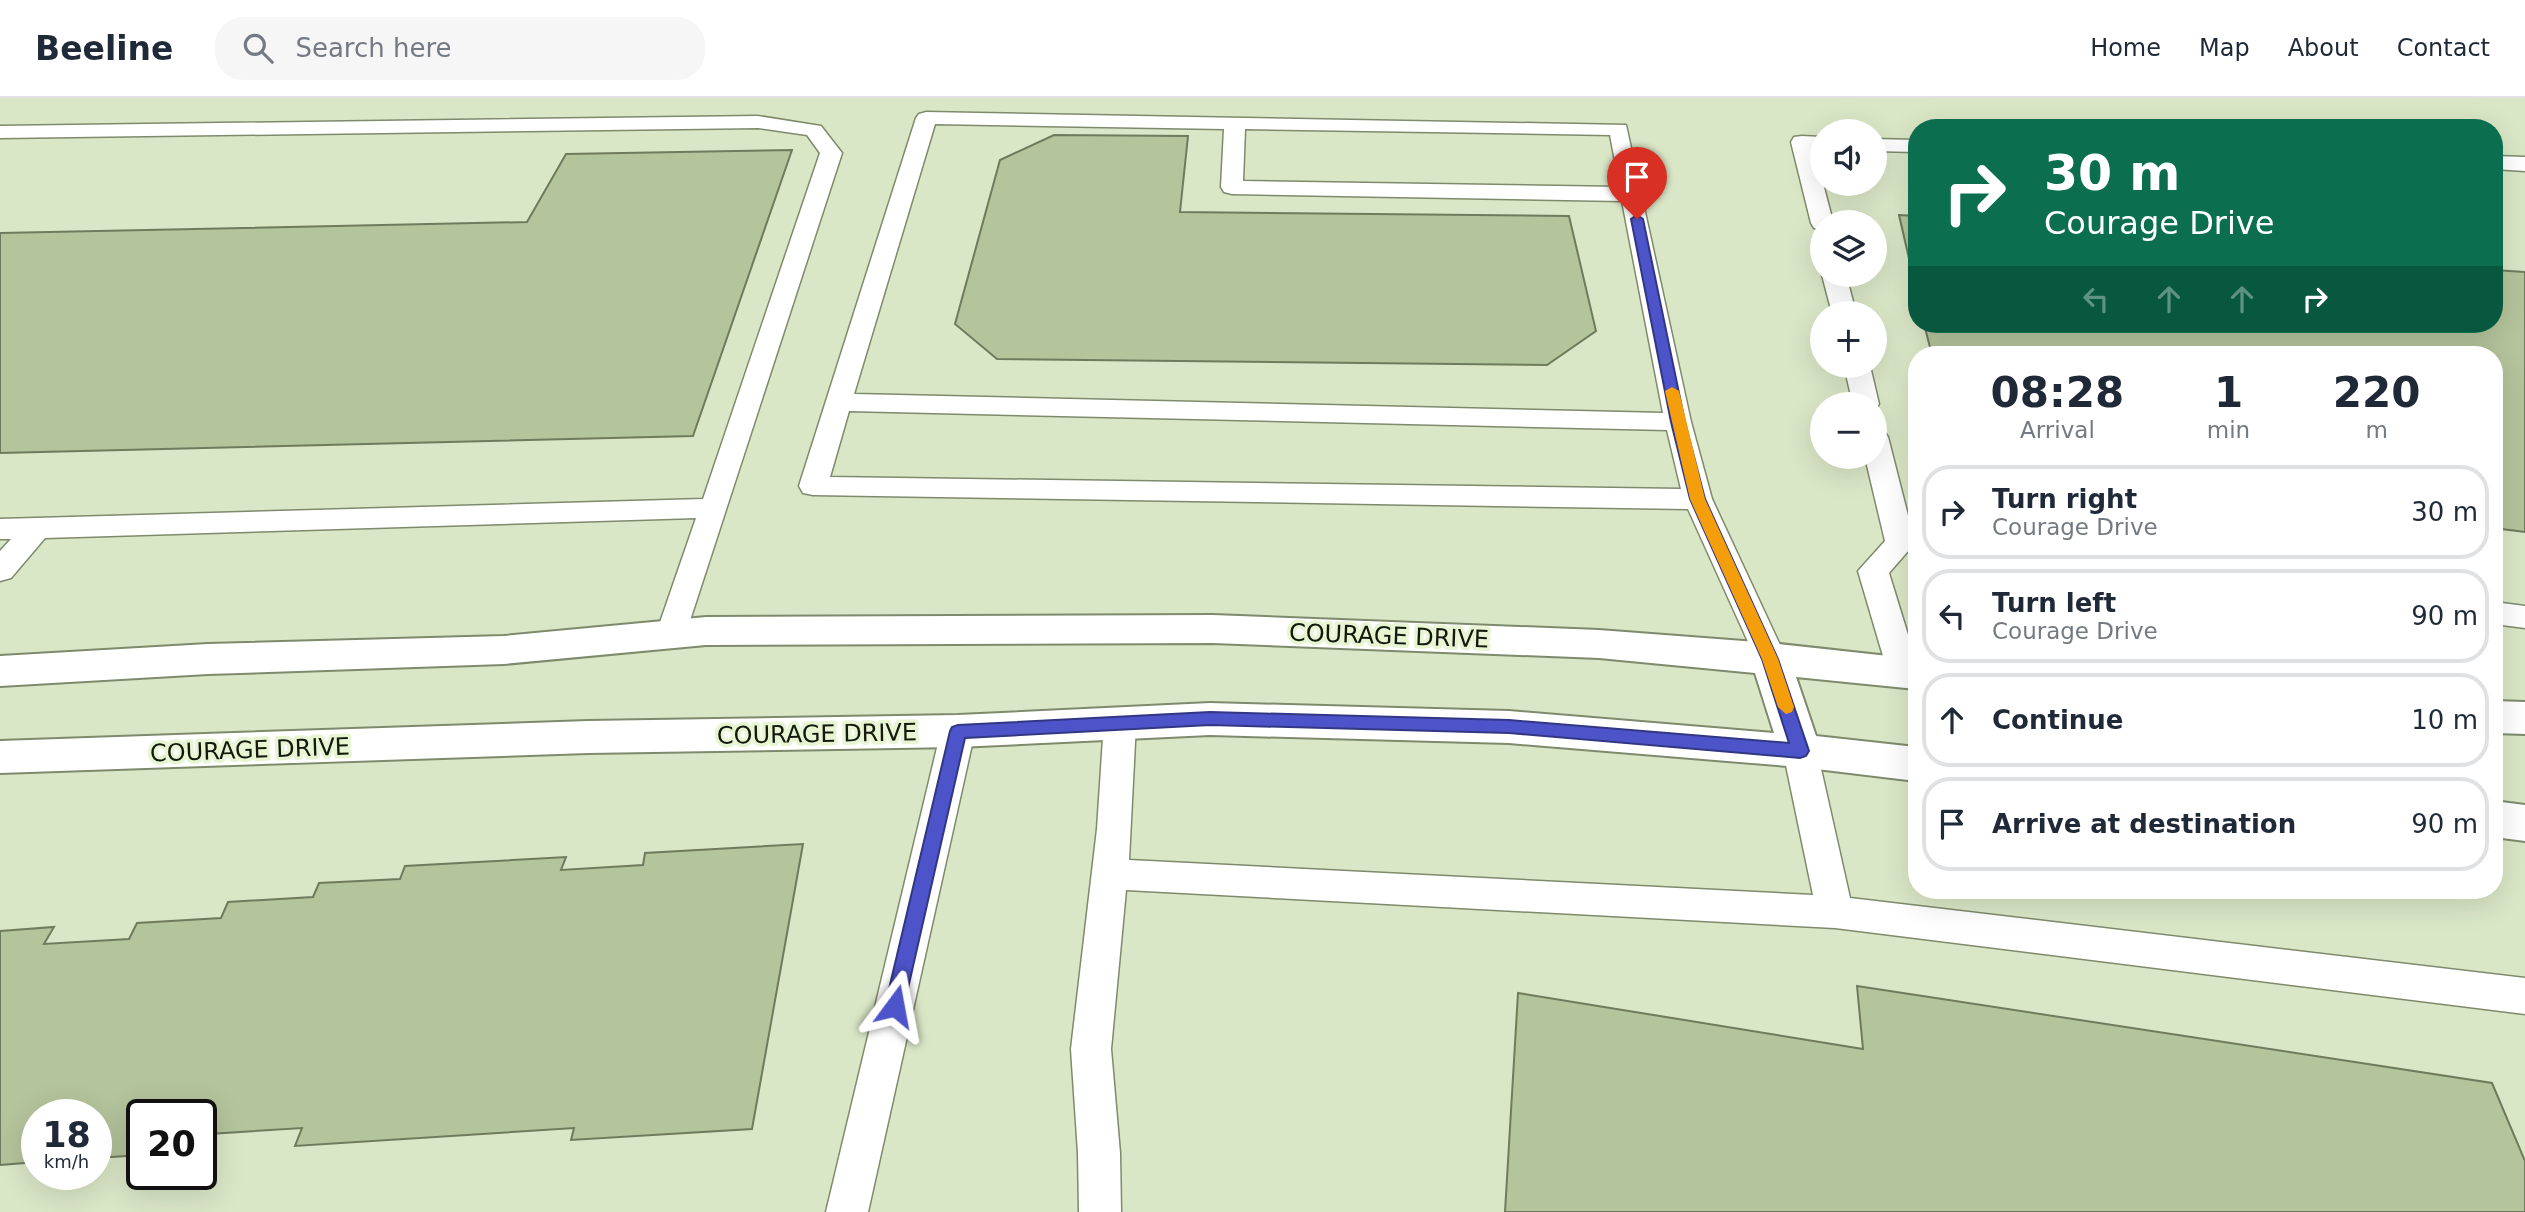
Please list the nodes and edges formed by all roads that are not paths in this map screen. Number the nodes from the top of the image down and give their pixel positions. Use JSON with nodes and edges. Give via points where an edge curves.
{"nodes":[{"id":1,"x":1235,"y":123,"type":"junction"},
{"id":2,"x":0,"y":132,"type":"edge"},
{"id":3,"x":1810,"y":142,"type":"edge"},
{"id":4,"x":1887,"y":145,"type":"edge"},
{"id":5,"x":1908,"y":146,"type":"edge"},
{"id":6,"x":2503,"y":163,"type":"edge"},
{"id":7,"x":2525,"y":164,"type":"edge"},
{"id":8,"x":1810,"y":174,"type":"edge"},
{"id":9,"x":1632,"y":194,"type":"junction"},
{"id":10,"x":839,"y":402,"type":"junction"},
{"id":11,"x":1678,"y":422,"type":"junction"},
{"id":12,"x":1884,"y":469,"type":"edge"},
{"id":13,"x":1698,"y":499,"type":"junction"},
{"id":14,"x":713,"y":508,"type":"junction"},
{"id":15,"x":37,"y":528,"type":"junction"},
{"id":16,"x":0,"y":529,"type":"edge"},
{"id":17,"x":1908,"y":544,"type":"edge"},
{"id":18,"x":0,"y":570,"type":"edge"},
{"id":19,"x":2503,"y":614,"type":"edge"},
{"id":20,"x":2525,"y":617,"type":"edge"},
{"id":21,"x":672,"y":634,"type":"junction"},
{"id":22,"x":1770,"y":659,"type":"junction"},
{"id":23,"x":1908,"y":667,"type":"edge"},
{"id":24,"x":0,"y":671,"type":"edge"},
{"id":25,"x":1908,"y":673,"type":"edge"},
{"id":26,"x":2503,"y":717,"type":"edge"},
{"id":27,"x":2525,"y":718,"type":"edge"},
{"id":28,"x":1119,"y":723,"type":"junction"},
{"id":29,"x":958,"y":731,"type":"junction"},
{"id":30,"x":1800,"y":751,"type":"junction"},
{"id":31,"x":0,"y":757,"type":"edge"},
{"id":32,"x":1908,"y":763,"type":"edge"},
{"id":33,"x":2503,"y":820,"type":"edge"},
{"id":34,"x":2525,"y":823,"type":"edge"},
{"id":35,"x":1108,"y":874,"type":"junction"},
{"id":36,"x":1835,"y":912,"type":"junction"},
{"id":37,"x":2525,"y":996,"type":"edge"},
{"id":38,"x":847,"y":1212,"type":"edge"},
{"id":39,"x":1100,"y":1212,"type":"edge"}],
"edges":[{"from":1,"to":9,"type":"lane","via":[[1619,128]]},
{"from":1,"to":9,"type":"lane","via":[[1232,187]]},
{"from":1,"to":10,"type":"lane","via":[[926,118]]},
{"from":2,"to":14,"type":"lane","via":[[758,122],[814,130],[831,153]]},
{"from":3,"to":8,"type":"lane","via":[[1802,142]]},
{"from":4,"to":5,"type":"lane"},
{"from":6,"to":7,"type":"lane"},
{"from":9,"to":11,"type":"lane"},
{"from":10,"to":11,"type":"lane"},
{"from":10,"to":13,"type":"lane","via":[[813,486]]},
{"from":11,"to":13,"type":"lane"},
{"from":12,"to":17,"type":"lane"},
{"from":13,"to":22,"type":"lane"},
{"from":14,"to":15,"type":"lane"},
{"from":14,"to":21,"type":"lane"},
{"from":15,"to":16,"type":"lane"},
{"from":15,"to":18,"type":"lane"},
{"from":17,"to":23,"type":"lane","via":[[1873,571]]},
{"from":19,"to":20,"type":"lane"},
{"from":21,"to":22,"type":"street","name":"COURAGE DRIVE","via":[[1213,629],[1599,644]]},
{"from":21,"to":24,"type":"street","name":"COURAGE DRIVE","via":[[504,650]]},
{"from":22,"to":25,"type":"street","name":"COURAGE DRIVE"},
{"from":22,"to":30,"type":"street"},
{"from":26,"to":27,"type":"street"},
{"from":28,"to":29,"type":"street","name":"COURAGE DRIVE"},
{"from":28,"to":30,"type":"street","name":"COURAGE DRIVE","via":[[1210,719],[1509,727]]},
{"from":28,"to":35,"type":"lane"},
{"from":29,"to":31,"type":"street","name":"COURAGE DRIVE","via":[[588,737]]},
{"from":29,"to":38,"type":"lane"},
{"from":30,"to":32,"type":"street","name":"COURAGE DRIVE"},
{"from":30,"to":36,"type":"lane"},
{"from":33,"to":34,"type":"street"},
{"from":35,"to":36,"type":"lane"},
{"from":35,"to":39,"type":"lane","via":[[1091,1049]]},
{"from":36,"to":37,"type":"lane"}]}
